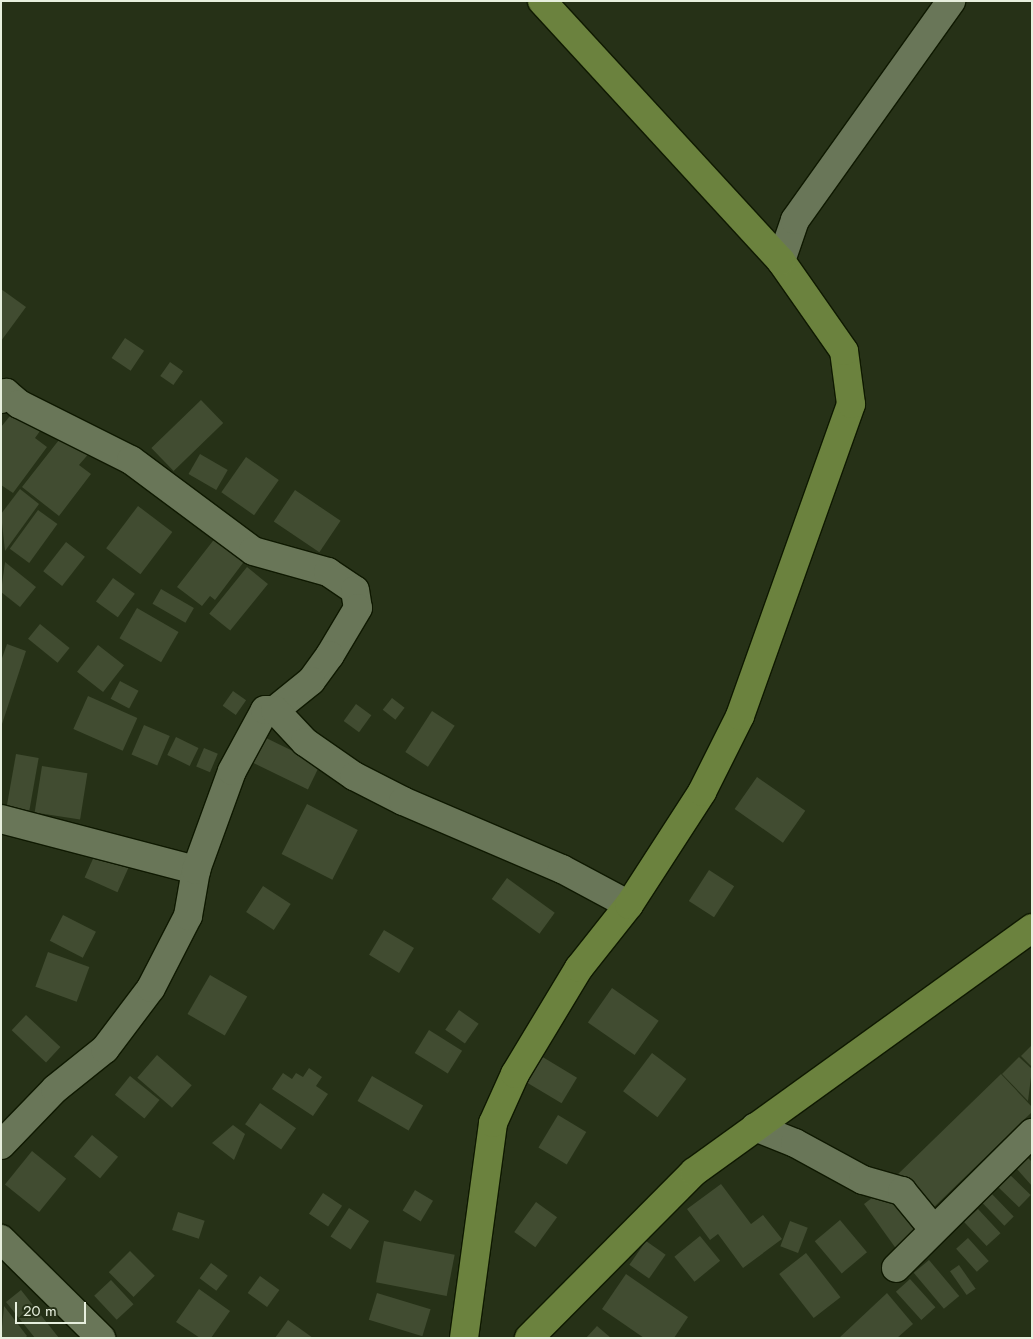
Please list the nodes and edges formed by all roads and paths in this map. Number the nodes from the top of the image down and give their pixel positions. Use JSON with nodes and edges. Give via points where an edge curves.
{"nodes":[{"id":1,"x":542,"y":1,"type":"edge"},
{"id":2,"x":951,"y":1,"type":"edge"},
{"id":3,"x":780,"y":261,"type":"junction"},
{"id":4,"x":3,"y":394,"type":"edge"},
{"id":5,"x":275,"y":710,"type":"junction"},
{"id":6,"x":1,"y":819,"type":"edge"},
{"id":7,"x":196,"y":870,"type":"junction"},
{"id":8,"x":628,"y":905,"type":"junction"},
{"id":9,"x":1032,"y":928,"type":"edge"},
{"id":10,"x":755,"y":1127,"type":"junction"},
{"id":11,"x":5,"y":1132,"type":"edge"},
{"id":12,"x":1032,"y":1134,"type":"edge"},
{"id":13,"x":934,"y":1230,"type":"junction"},
{"id":14,"x":1,"y":1239,"type":"edge"},
{"id":15,"x":896,"y":1268,"type":"dead end"},
{"id":16,"x":101,"y":1338,"type":"edge"},
{"id":17,"x":464,"y":1338,"type":"edge"},
{"id":18,"x":528,"y":1338,"type":"edge"}],
"edges":[{"from":1,"to":3,"type":"street"},
{"from":2,"to":3,"type":"street","via":[[795,220]]},
{"from":3,"to":8,"type":"street","via":[[844,351],[851,404],[740,716],[702,792]]},
{"from":4,"to":5,"type":"street","via":[[131,460],[253,551],[328,572],[355,590],[358,608],[330,655],[310,681]]},
{"from":5,"to":7,"type":"street","via":[[265,710],[252,728]]},
{"from":5,"to":8,"type":"street","via":[[306,742],[354,776],[403,802],[562,869]]},
{"from":6,"to":7,"type":"street"},
{"from":7,"to":11,"type":"street","via":[[188,916],[151,988],[105,1049]]},
{"from":8,"to":17,"type":"street","via":[[579,968],[515,1074],[493,1123]]},
{"from":9,"to":10,"type":"street"},
{"from":10,"to":13,"type":"street","via":[[795,1143],[863,1180],[902,1191]]},
{"from":10,"to":18,"type":"street","via":[[694,1172]]},
{"from":12,"to":13,"type":"street"},
{"from":13,"to":15,"type":"street"},
{"from":14,"to":16,"type":"street"}]}
